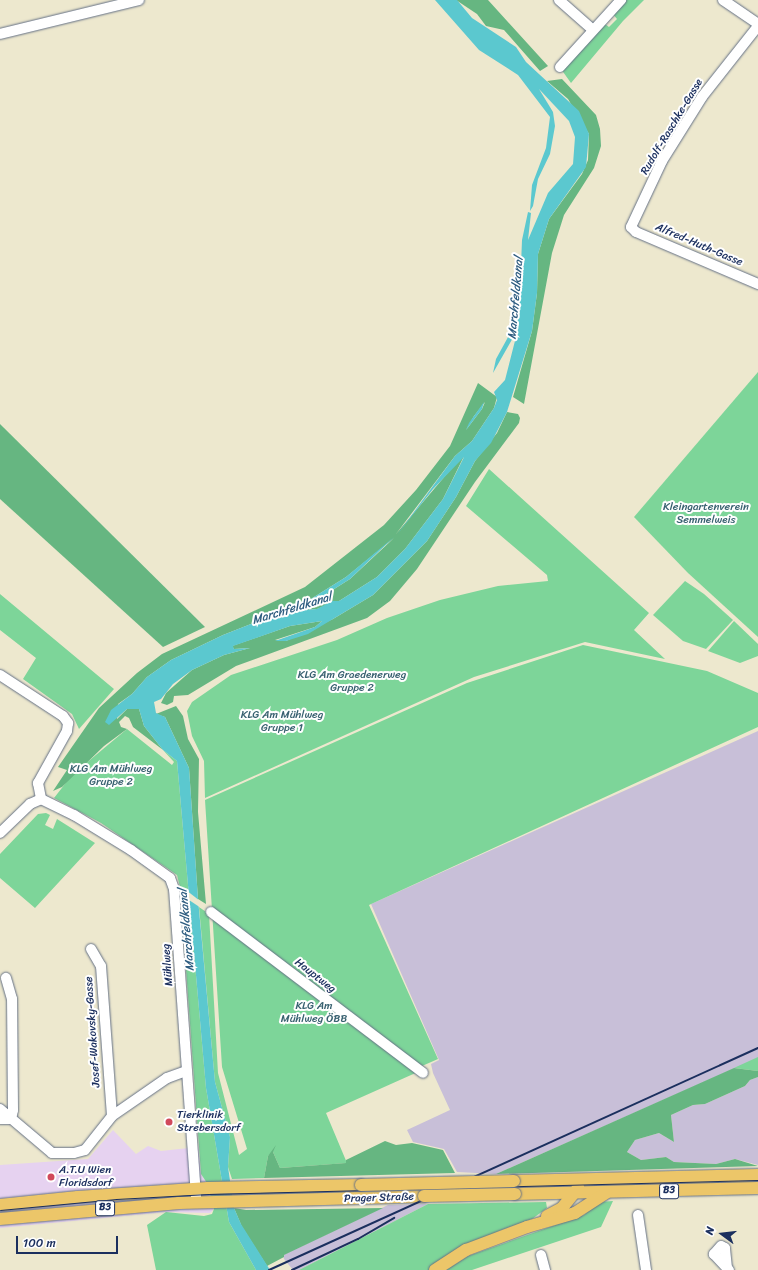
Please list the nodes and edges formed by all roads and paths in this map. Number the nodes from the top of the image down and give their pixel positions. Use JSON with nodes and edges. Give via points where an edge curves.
{"nodes":[{"id":1,"x":139,"y":0,"type":"edge"},
{"id":2,"x":559,"y":0,"type":"edge"},
{"id":3,"x":621,"y":0,"type":"edge"},
{"id":4,"x":723,"y":0,"type":"edge"},
{"id":5,"x":758,"y":25,"type":"edge"},
{"id":6,"x":592,"y":30,"type":"junction"},
{"id":7,"x":0,"y":34,"type":"edge"},
{"id":8,"x":560,"y":67,"type":"dead end"},
{"id":9,"x":631,"y":227,"type":"joint"},
{"id":10,"x":758,"y":284,"type":"edge"},
{"id":11,"x":0,"y":675,"type":"edge"},
{"id":12,"x":41,"y":799,"type":"junction"},
{"id":13,"x":0,"y":833,"type":"edge"},
{"id":14,"x":211,"y":912,"type":"dead end"},
{"id":15,"x":91,"y":949,"type":"dead end"},
{"id":16,"x":6,"y":978,"type":"dead end"},
{"id":17,"x":186,"y":1071,"type":"junction"},
{"id":18,"x":423,"y":1073,"type":"dead end"},
{"id":19,"x":0,"y":1109,"type":"edge"},
{"id":20,"x":112,"y":1116,"type":"junction"},
{"id":21,"x":11,"y":1119,"type":"junction"},
{"id":22,"x":0,"y":1120,"type":"edge"},
{"id":23,"x":758,"y":1175,"type":"edge"},
{"id":24,"x":566,"y":1178,"type":"junction"},
{"id":25,"x":600,"y":1178,"type":"junction"},
{"id":26,"x":758,"y":1188,"type":"edge"},
{"id":27,"x":195,"y":1189,"type":"junction"},
{"id":28,"x":578,"y":1191,"type":"junction"},
{"id":29,"x":606,"y":1192,"type":"junction"},
{"id":30,"x":533,"y":1194,"type":"junction"},
{"id":31,"x":196,"y":1202,"type":"junction"},
{"id":32,"x":0,"y":1205,"type":"edge"},
{"id":33,"x":564,"y":1216,"type":"junction"},
{"id":34,"x":638,"y":1216,"type":"dead end"},
{"id":35,"x":544,"y":1217,"type":"junction"},
{"id":36,"x":0,"y":1219,"type":"edge"},
{"id":37,"x":527,"y":1227,"type":"junction"},
{"id":38,"x":541,"y":1255,"type":"dead end"},
{"id":39,"x":435,"y":1270,"type":"edge"},
{"id":40,"x":545,"y":1270,"type":"edge"},
{"id":41,"x":646,"y":1270,"type":"edge"}],
"edges":[{"from":1,"to":7,"type":"street"},
{"from":2,"to":6,"type":"street"},
{"from":3,"to":6,"type":"street"},
{"from":4,"to":5,"type":"street"},
{"from":5,"to":9,"type":"street","name":"Rudolf-Raschke-Gasse","via":[[702,97],[662,161]]},
{"from":6,"to":8,"type":"street"},
{"from":9,"to":10,"type":"street","name":"Alfred-Huth-Gasse","via":[[636,232]]},
{"from":11,"to":12,"type":"street","via":[[63,716],[68,723],[67,731],[38,783]]},
{"from":12,"to":13,"type":"street","via":[[30,804]]},
{"from":12,"to":17,"type":"street","name":"Mühlweg","via":[[106,834],[170,878],[175,893]]},
{"from":14,"to":18,"type":"street","name":"Hauptweg"},
{"from":15,"to":20,"type":"street","name":"Josef-Wakovsky-Gasse","via":[[101,966]]},
{"from":16,"to":21,"type":"street","via":[[12,999]]},
{"from":17,"to":20,"type":"street","via":[[167,1078]]},
{"from":17,"to":27,"type":"street","name":"Mühlweg"},
{"from":19,"to":21,"type":"street"},
{"from":20,"to":21,"type":"street","via":[[85,1150],[74,1153],[52,1153]]},
{"from":21,"to":22,"type":"street"},
{"from":23,"to":25,"type":"main road","name":"Prager Straße","number":"B3"},
{"from":24,"to":25,"type":"main road","name":"Prager Straße","number":"B3"},
{"from":24,"to":27,"type":"main road","name":"Prager Straße","number":"B3","bridge":true},
{"from":24,"to":28,"type":"main road"},
{"from":25,"to":28,"type":"main road","via":[[588,1181]]},
{"from":26,"to":29,"type":"main road","name":"Prager Straße","number":"B3"},
{"from":27,"to":31,"type":"street","name":"Mühlweg"},
{"from":27,"to":32,"type":"main road","name":"Prager Straße","number":"B3"},
{"from":28,"to":29,"type":"main road","name":"Prager Straße","number":"B3"},
{"from":28,"to":30,"type":"main road","name":"Prager Straße","number":"B3"},
{"from":28,"to":33,"type":"main road","via":[[577,1204]]},
{"from":28,"to":35,"type":"main road","via":[[562,1208]]},
{"from":29,"to":33,"type":"main road","via":[[575,1213]]},
{"from":30,"to":31,"type":"main road","name":"Prager Straße","number":"B3","bridge":true},
{"from":30,"to":35,"type":"main road","via":[[543,1196],[551,1202],[550,1211]]},
{"from":31,"to":36,"type":"main road","name":"Prager Straße","number":"B3"},
{"from":33,"to":37,"type":"main road"},
{"from":34,"to":41,"type":"street"},
{"from":35,"to":37,"type":"main road"},
{"from":37,"to":39,"type":"main road","via":[[466,1250]]},
{"from":38,"to":40,"type":"street"}]}
